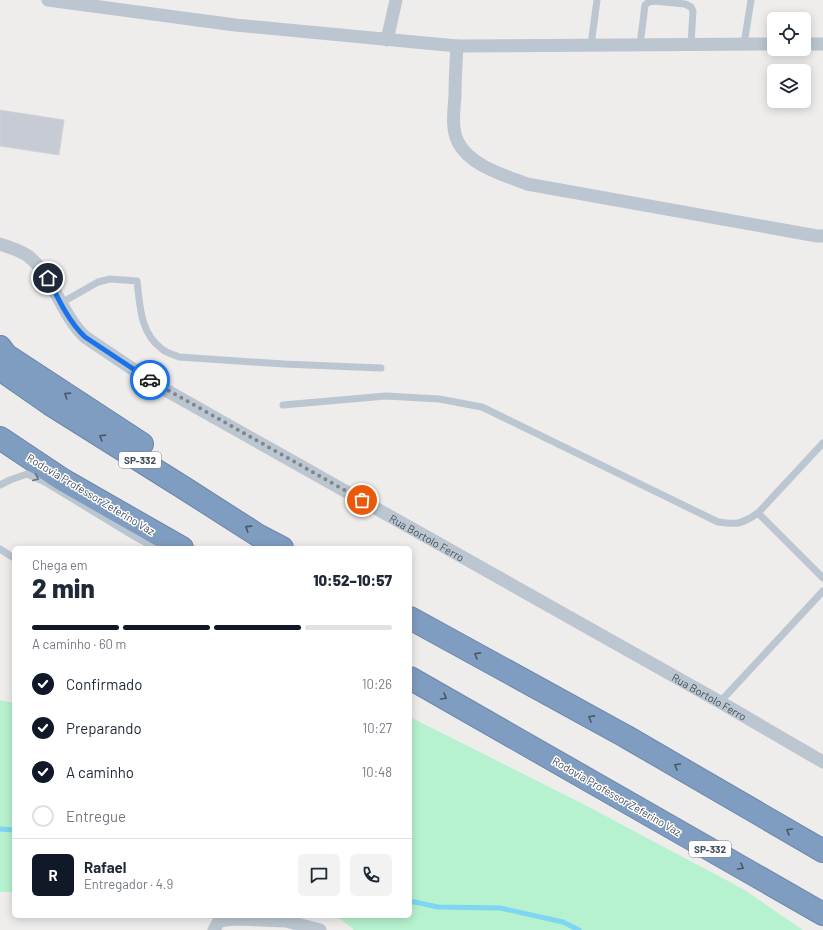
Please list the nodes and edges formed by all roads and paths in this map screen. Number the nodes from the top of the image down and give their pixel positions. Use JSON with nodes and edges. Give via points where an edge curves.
{"nodes":[{"id":1,"x":48,"y":0,"type":"edge"},
{"id":2,"x":396,"y":0,"type":"edge"},
{"id":3,"x":597,"y":0,"type":"edge"},
{"id":4,"x":751,"y":0,"type":"edge"},
{"id":5,"x":84,"y":2,"type":"edge"},
{"id":6,"x":387,"y":40,"type":"junction"},
{"id":7,"x":691,"y":44,"type":"junction"},
{"id":8,"x":744,"y":44,"type":"junction"},
{"id":9,"x":767,"y":44,"type":"edge"},
{"id":10,"x":811,"y":44,"type":"edge"},
{"id":11,"x":823,"y":44,"type":"edge"},
{"id":12,"x":640,"y":45,"type":"junction"},
{"id":13,"x":457,"y":46,"type":"junction"},
{"id":14,"x":591,"y":46,"type":"junction"},
{"id":15,"x":823,"y":236,"type":"edge"},
{"id":16,"x":0,"y":244,"type":"edge"},
{"id":17,"x":61,"y":303,"type":"junction"},
{"id":18,"x":0,"y":347,"type":"edge"},
{"id":19,"x":381,"y":368,"type":"dead end"},
{"id":20,"x":0,"y":369,"type":"edge"},
{"id":21,"x":284,"y":405,"type":"dead end"},
{"id":22,"x":0,"y":438,"type":"edge"},
{"id":23,"x":823,"y":443,"type":"edge"},
{"id":24,"x":0,"y":486,"type":"edge"},
{"id":25,"x":184,"y":488,"type":"junction"},
{"id":26,"x":758,"y":513,"type":"junction"},
{"id":27,"x":151,"y":546,"type":"edge"},
{"id":28,"x":178,"y":546,"type":"edge"},
{"id":29,"x":278,"y":546,"type":"edge"},
{"id":30,"x":0,"y":549,"type":"edge"},
{"id":31,"x":12,"y":557,"type":"edge"},
{"id":32,"x":823,"y":578,"type":"edge"},
{"id":33,"x":823,"y":591,"type":"edge"},
{"id":34,"x":412,"y":619,"type":"edge"},
{"id":35,"x":412,"y":679,"type":"edge"},
{"id":36,"x":720,"y":702,"type":"junction"},
{"id":37,"x":823,"y":762,"type":"edge"},
{"id":38,"x":823,"y":851,"type":"edge"},
{"id":39,"x":823,"y":914,"type":"edge"},
{"id":40,"x":214,"y":930,"type":"edge"},
{"id":41,"x":320,"y":930,"type":"edge"}],
"edges":[{"from":1,"to":5,"type":"street"},
{"from":2,"to":6,"type":"street"},
{"from":3,"to":14,"type":"lane"},
{"from":4,"to":8,"type":"lane"},
{"from":5,"to":6,"type":"street","via":[[235,25]]},
{"from":6,"to":13,"type":"street"},
{"from":7,"to":8,"type":"street"},
{"from":7,"to":12,"type":"street"},
{"from":7,"to":12,"type":"lane","via":[[691,6],[654,1],[645,6]]},
{"from":8,"to":9,"type":"street"},
{"from":10,"to":11,"type":"street"},
{"from":12,"to":14,"type":"street"},
{"from":13,"to":14,"type":"street"},
{"from":13,"to":15,"type":"street","via":[[454,127],[457,141],[464,152],[478,163],[527,184]]},
{"from":16,"to":17,"type":"street","name":"Rua Bortolo Ferro","via":[[24,253],[37,263]]},
{"from":17,"to":19,"type":"lane","via":[[98,282],[110,279],[137,282],[143,321],[150,338],[162,350],[179,356]]},
{"from":17,"to":36,"type":"street","name":"Rua Bortolo Ferro","via":[[85,337],[155,384]]},
{"from":25,"to":18,"type":"highway","one_way":true,"via":[[151,450],[6,355]]},
{"from":25,"to":20,"type":"highway","number":"SP-332","one_way":true,"via":[[50,404]]},
{"from":21,"to":26,"type":"lane","via":[[386,396],[439,399],[482,407],[718,522],[732,524],[746,521]]},
{"from":22,"to":28,"type":"highway","name":"Rodovia Professor Zeferino Vaz","via":[[63,480]]},
{"from":23,"to":26,"type":"lane"},
{"from":24,"to":27,"type":"lane","one_way":true,"via":[[27,474],[45,482]]},
{"from":29,"to":25,"type":"highway","number":"SP-332","one_way":true},
{"from":26,"to":32,"type":"lane"},
{"from":30,"to":31,"type":"lane"},
{"from":33,"to":36,"type":"lane"},
{"from":38,"to":34,"type":"highway","one_way":true,"via":[[625,736]]},
{"from":35,"to":39,"type":"highway","name":"Rodovia Professor Zeferino Vaz","number":"SP-332","one_way":true},
{"from":36,"to":37,"type":"street","name":"Rua Bortolo Ferro"},
{"from":40,"to":41,"type":"street","via":[[219,921],[233,919],[286,921]]}]}
